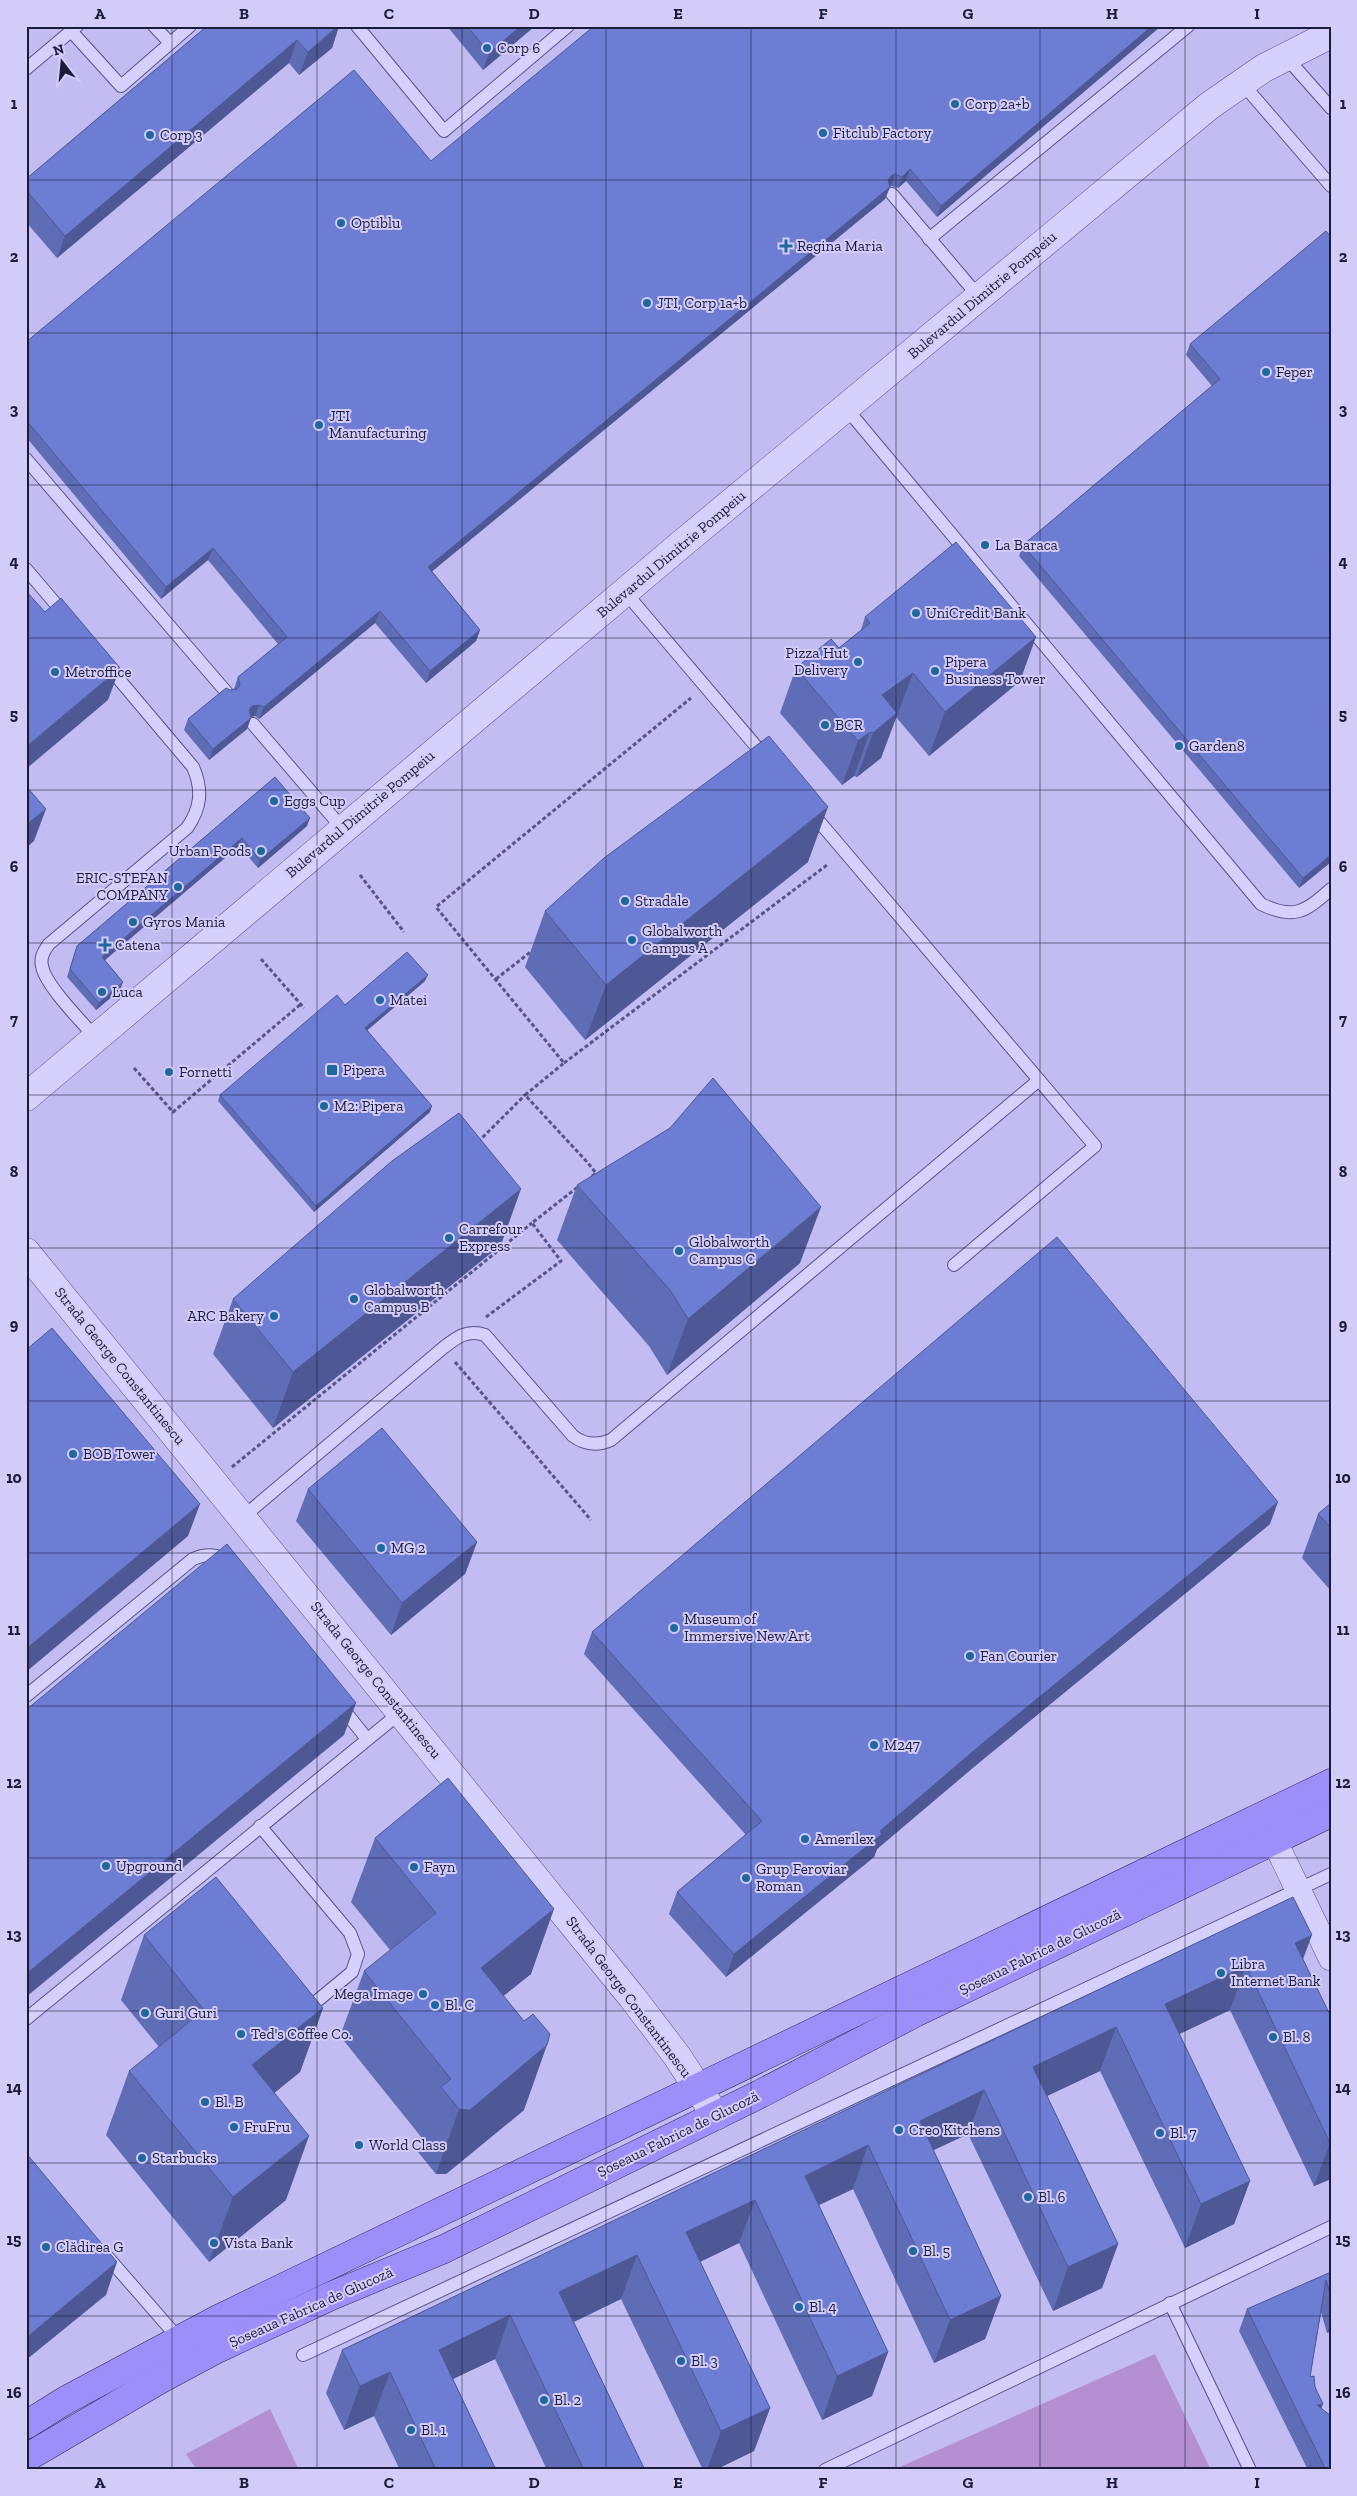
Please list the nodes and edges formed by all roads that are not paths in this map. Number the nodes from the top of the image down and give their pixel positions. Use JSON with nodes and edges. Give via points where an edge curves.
{"nodes":[{"id":1,"x":154,"y":26,"type":"edge"},
{"id":2,"x":190,"y":26,"type":"edge"},
{"id":3,"x":357,"y":26,"type":"edge"},
{"id":4,"x":568,"y":26,"type":"edge"},
{"id":5,"x":1188,"y":26,"type":"edge"},
{"id":6,"x":74,"y":29,"type":"edge"},
{"id":7,"x":1331,"y":34,"type":"edge"},
{"id":8,"x":170,"y":43,"type":"junction"},
{"id":9,"x":1285,"y":56,"type":"junction"},
{"id":10,"x":26,"y":69,"type":"edge"},
{"id":11,"x":1242,"y":82,"type":"junction"},
{"id":12,"x":1331,"y":108,"type":"edge"},
{"id":13,"x":1331,"y":186,"type":"edge"},
{"id":14,"x":892,"y":194,"type":"edge"},
{"id":15,"x":930,"y":239,"type":"junction"},
{"id":16,"x":978,"y":297,"type":"junction"},
{"id":17,"x":846,"y":408,"type":"junction"},
{"id":18,"x":26,"y":458,"type":"edge"},
{"id":19,"x":26,"y":569,"type":"edge"},
{"id":20,"x":625,"y":592,"type":"junction"},
{"id":21,"x":77,"y":629,"type":"edge"},
{"id":22,"x":96,"y":652,"type":"edge"},
{"id":23,"x":228,"y":694,"type":"edge"},
{"id":24,"x":253,"y":724,"type":"edge"},
{"id":25,"x":775,"y":770,"type":"edge"},
{"id":26,"x":801,"y":800,"type":"edge"},
{"id":27,"x":343,"y":829,"type":"junction"},
{"id":28,"x":1331,"y":889,"type":"edge"},
{"id":29,"x":96,"y":1038,"type":"junction"},
{"id":30,"x":1039,"y":1080,"type":"junction"},
{"id":31,"x":26,"y":1097,"type":"edge"},
{"id":32,"x":26,"y":1252,"type":"edge"},
{"id":33,"x":954,"y":1265,"type":"dead end"},
{"id":34,"x":244,"y":1517,"type":"junction"},
{"id":35,"x":236,"y":1574,"type":"edge"},
{"id":36,"x":332,"y":1694,"type":"edge"},
{"id":37,"x":26,"y":1696,"type":"edge"},
{"id":38,"x":401,"y":1712,"type":"junction"},
{"id":39,"x":367,"y":1739,"type":"junction"},
{"id":40,"x":1331,"y":1783,"type":"edge"},
{"id":41,"x":1331,"y":1813,"type":"edge"},
{"id":42,"x":260,"y":1826,"type":"junction"},
{"id":43,"x":1274,"y":1840,"type":"junction"},
{"id":44,"x":1331,"y":1874,"type":"edge"},
{"id":45,"x":1297,"y":1888,"type":"junction"},
{"id":46,"x":1331,"y":1958,"type":"edge"},
{"id":47,"x":292,"y":2016,"type":"edge"},
{"id":48,"x":26,"y":2018,"type":"edge"},
{"id":49,"x":698,"y":2087,"type":"junction"},
{"id":50,"x":716,"y":2116,"type":"junction"},
{"id":51,"x":1331,"y":2227,"type":"edge"},
{"id":52,"x":97,"y":2244,"type":"edge"},
{"id":53,"x":1170,"y":2303,"type":"junction"},
{"id":54,"x":179,"y":2339,"type":"junction"},
{"id":55,"x":303,"y":2355,"type":"dead end"},
{"id":56,"x":26,"y":2425,"type":"edge"},
{"id":57,"x":26,"y":2458,"type":"edge"},
{"id":58,"x":825,"y":2470,"type":"edge"},
{"id":59,"x":1250,"y":2470,"type":"edge"}],
"edges":[{"from":1,"to":8,"type":"lane"},
{"from":2,"to":8,"type":"lane"},
{"from":3,"to":4,"type":"lane","via":[[444,131]]},
{"from":5,"to":15,"type":"lane"},
{"from":6,"to":8,"type":"lane","via":[[121,86]]},
{"from":6,"to":10,"type":"lane"},
{"from":7,"to":9,"type":"street","name":"Bulevardul Dimitrie Pompeiu"},
{"from":9,"to":11,"type":"street","name":"Bulevardul Dimitrie Pompeiu"},
{"from":9,"to":12,"type":"lane"},
{"from":11,"to":13,"type":"lane"},
{"from":11,"to":16,"type":"street","name":"Bulevardul Dimitrie Pompeiu"},
{"from":14,"to":15,"type":"lane"},
{"from":15,"to":16,"type":"lane"},
{"from":16,"to":17,"type":"street","name":"Bulevardul Dimitrie Pompeiu"},
{"from":17,"to":20,"type":"street","name":"Bulevardul Dimitrie Pompeiu"},
{"from":17,"to":28,"type":"lane","via":[[1261,904],[1280,914],[1308,909]]},
{"from":18,"to":23,"type":"lane"},
{"from":19,"to":21,"type":"lane"},
{"from":20,"to":25,"type":"lane"},
{"from":20,"to":27,"type":"street","name":"Bulevardul Dimitrie Pompeiu"},
{"from":22,"to":29,"type":"lane","via":[[193,767],[200,792],[195,817],[187,828],[49,944],[44,952],[42,965],[48,980]]},
{"from":24,"to":27,"type":"lane"},
{"from":26,"to":30,"type":"lane"},
{"from":27,"to":29,"type":"street","name":"Bulevardul Dimitrie Pompeiu"},
{"from":29,"to":31,"type":"street","name":"Bulevardul Dimitrie Pompeiu"},
{"from":30,"to":33,"type":"lane","via":[[1095,1146]]},
{"from":30,"to":34,"type":"lane","via":[[611,1440],[587,1444],[573,1436],[485,1335],[466,1333]]},
{"from":32,"to":34,"type":"street","name":"Strada George Constantinescu"},
{"from":34,"to":38,"type":"street","name":"Strada George Constantinescu"},
{"from":35,"to":37,"type":"lane","via":[[224,1559],[216,1556],[193,1559]]},
{"from":36,"to":39,"type":"lane"},
{"from":38,"to":39,"type":"lane"},
{"from":38,"to":49,"type":"street","name":"Strada George Constantinescu","via":[[632,1997]]},
{"from":39,"to":42,"type":"lane"},
{"from":40,"to":49,"type":"main road","name":"Șoseaua Fabrica de Glucoză"},
{"from":41,"to":43,"type":"main road","name":"Șoseaua Fabrica de Glucoză"},
{"from":42,"to":47,"type":"lane","via":[[350,1933],[358,1954],[352,1972],[300,2015]]},
{"from":42,"to":48,"type":"lane","via":[[177,1900]]},
{"from":43,"to":45,"type":"street"},
{"from":43,"to":50,"type":"main road","name":"Șoseaua Fabrica de Glucoză","via":[[915,2012]]},
{"from":44,"to":45,"type":"lane"},
{"from":45,"to":46,"type":"street"},
{"from":45,"to":55,"type":"lane"},
{"from":49,"to":50,"type":"street","name":"Strada George Constantinescu"},
{"from":49,"to":54,"type":"main road","name":"Șoseaua Fabrica de Glucoză"},
{"from":50,"to":57,"type":"main road","name":"Șoseaua Fabrica de Glucoză","via":[[444,2249],[217,2348]]},
{"from":51,"to":53,"type":"lane"},
{"from":52,"to":54,"type":"lane"},
{"from":53,"to":58,"type":"lane"},
{"from":53,"to":59,"type":"lane"},
{"from":54,"to":56,"type":"main road","name":"Șoseaua Fabrica de Glucoză"}]}
